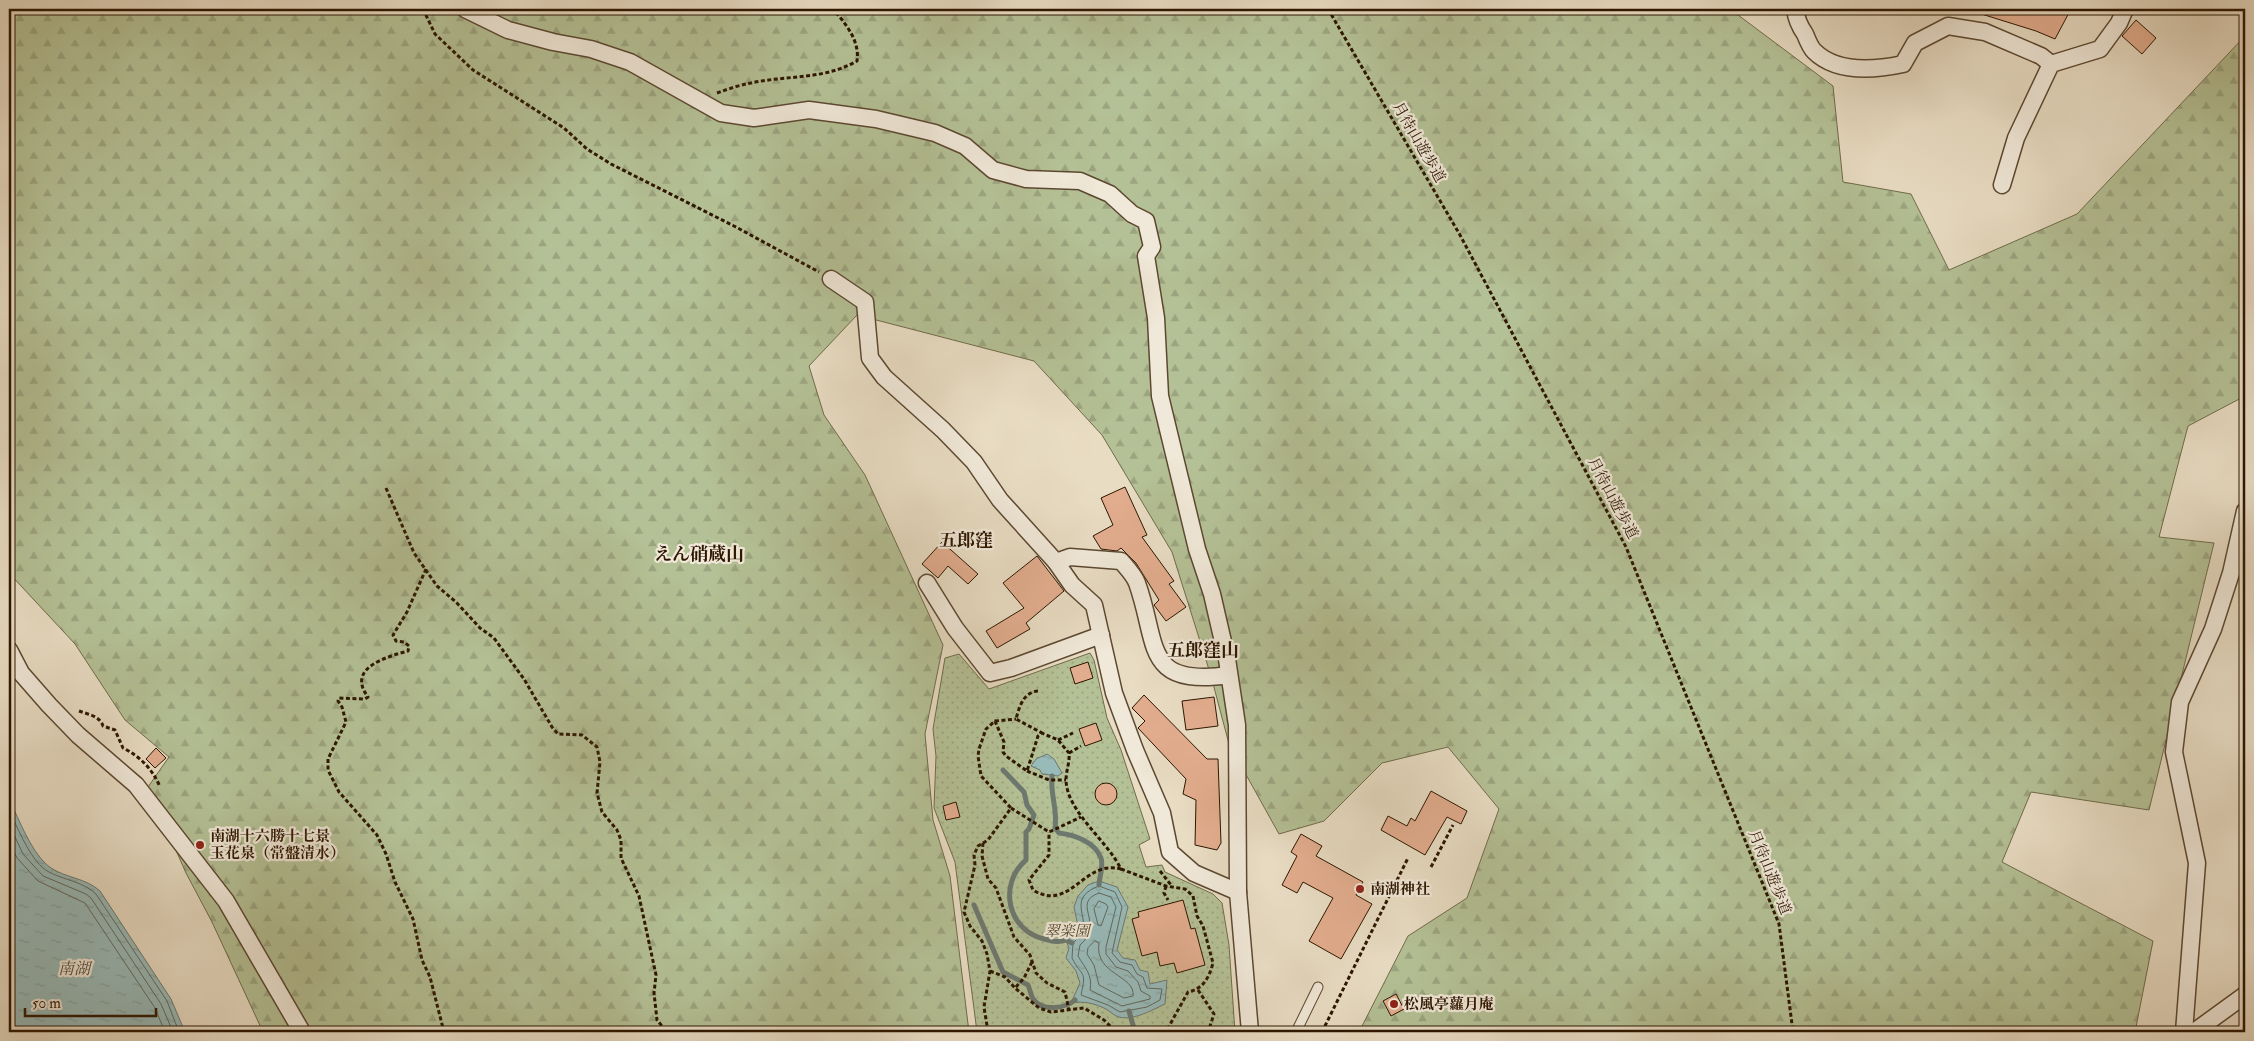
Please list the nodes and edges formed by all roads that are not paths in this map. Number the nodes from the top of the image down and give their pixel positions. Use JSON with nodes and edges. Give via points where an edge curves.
{"nodes":[{"id":1,"x":465,"y":9,"type":"edge"},
{"id":2,"x":1796,"y":9,"type":"edge"},
{"id":3,"x":2125,"y":9,"type":"edge"},
{"id":4,"x":2051,"y":64,"type":"junction"},
{"id":5,"x":2002,"y":185,"type":"dead end"},
{"id":6,"x":831,"y":279,"type":"road end"},
{"id":7,"x":2245,"y":511,"type":"edge"},
{"id":8,"x":1056,"y":562,"type":"junction"},
{"id":9,"x":927,"y":583,"type":"dead end"},
{"id":10,"x":1101,"y":635,"type":"junction"},
{"id":11,"x":9,"y":650,"type":"edge"},
{"id":12,"x":1229,"y":675,"type":"junction"},
{"id":13,"x":1238,"y":892,"type":"junction"},
{"id":14,"x":1318,"y":987,"type":"dead end"},
{"id":15,"x":2245,"y":995,"type":"edge"},
{"id":16,"x":302,"y":1032,"type":"edge"},
{"id":17,"x":1250,"y":1032,"type":"edge"},
{"id":18,"x":1296,"y":1032,"type":"edge"},
{"id":19,"x":2184,"y":1032,"type":"edge"},
{"id":20,"x":2194,"y":1032,"type":"edge"}],
"edges":[{"from":1,"to":12,"type":"street","via":[[508,30],[591,49],[630,62],[720,113],[754,118],[808,110],[876,119],[935,133],[965,146],[993,170],[1026,178],[1080,182],[1110,194],[1132,214],[1146,221],[1152,246],[1146,256],[1156,318],[1160,396],[1197,549],[1212,594]]},
{"from":2,"to":4,"type":"street","via":[[1802,30],[1814,51],[1834,62],[1857,68],[1878,70],[1903,64],[1915,43],[1948,26],[1985,32],[2041,56]]},
{"from":3,"to":4,"type":"street","via":[[2119,24],[2100,49]]},
{"from":4,"to":5,"type":"street","via":[[2016,138]]},
{"from":6,"to":8,"type":"street","via":[[865,302],[870,358],[884,376],[968,456],[1000,500]]},
{"from":7,"to":19,"type":"street","via":[[2231,573],[2213,629],[2180,702],[2174,752],[2198,863]]},
{"from":8,"to":10,"type":"street","via":[[1072,585],[1094,605]]},
{"from":8,"to":12,"type":"street","via":[[1070,557],[1122,561],[1137,581],[1151,640],[1160,660],[1177,674],[1200,679]]},
{"from":9,"to":10,"type":"street","via":[[955,628],[990,673]]},
{"from":10,"to":13,"type":"street","via":[[1114,693],[1162,812],[1170,852],[1194,873]]},
{"from":11,"to":16,"type":"street","via":[[21,673],[49,705],[136,785],[226,901]]},
{"from":12,"to":13,"type":"street","via":[[1237,725]]},
{"from":13,"to":17,"type":"street"},
{"from":14,"to":18,"type":"lane"},
{"from":15,"to":20,"type":"street"}]}
